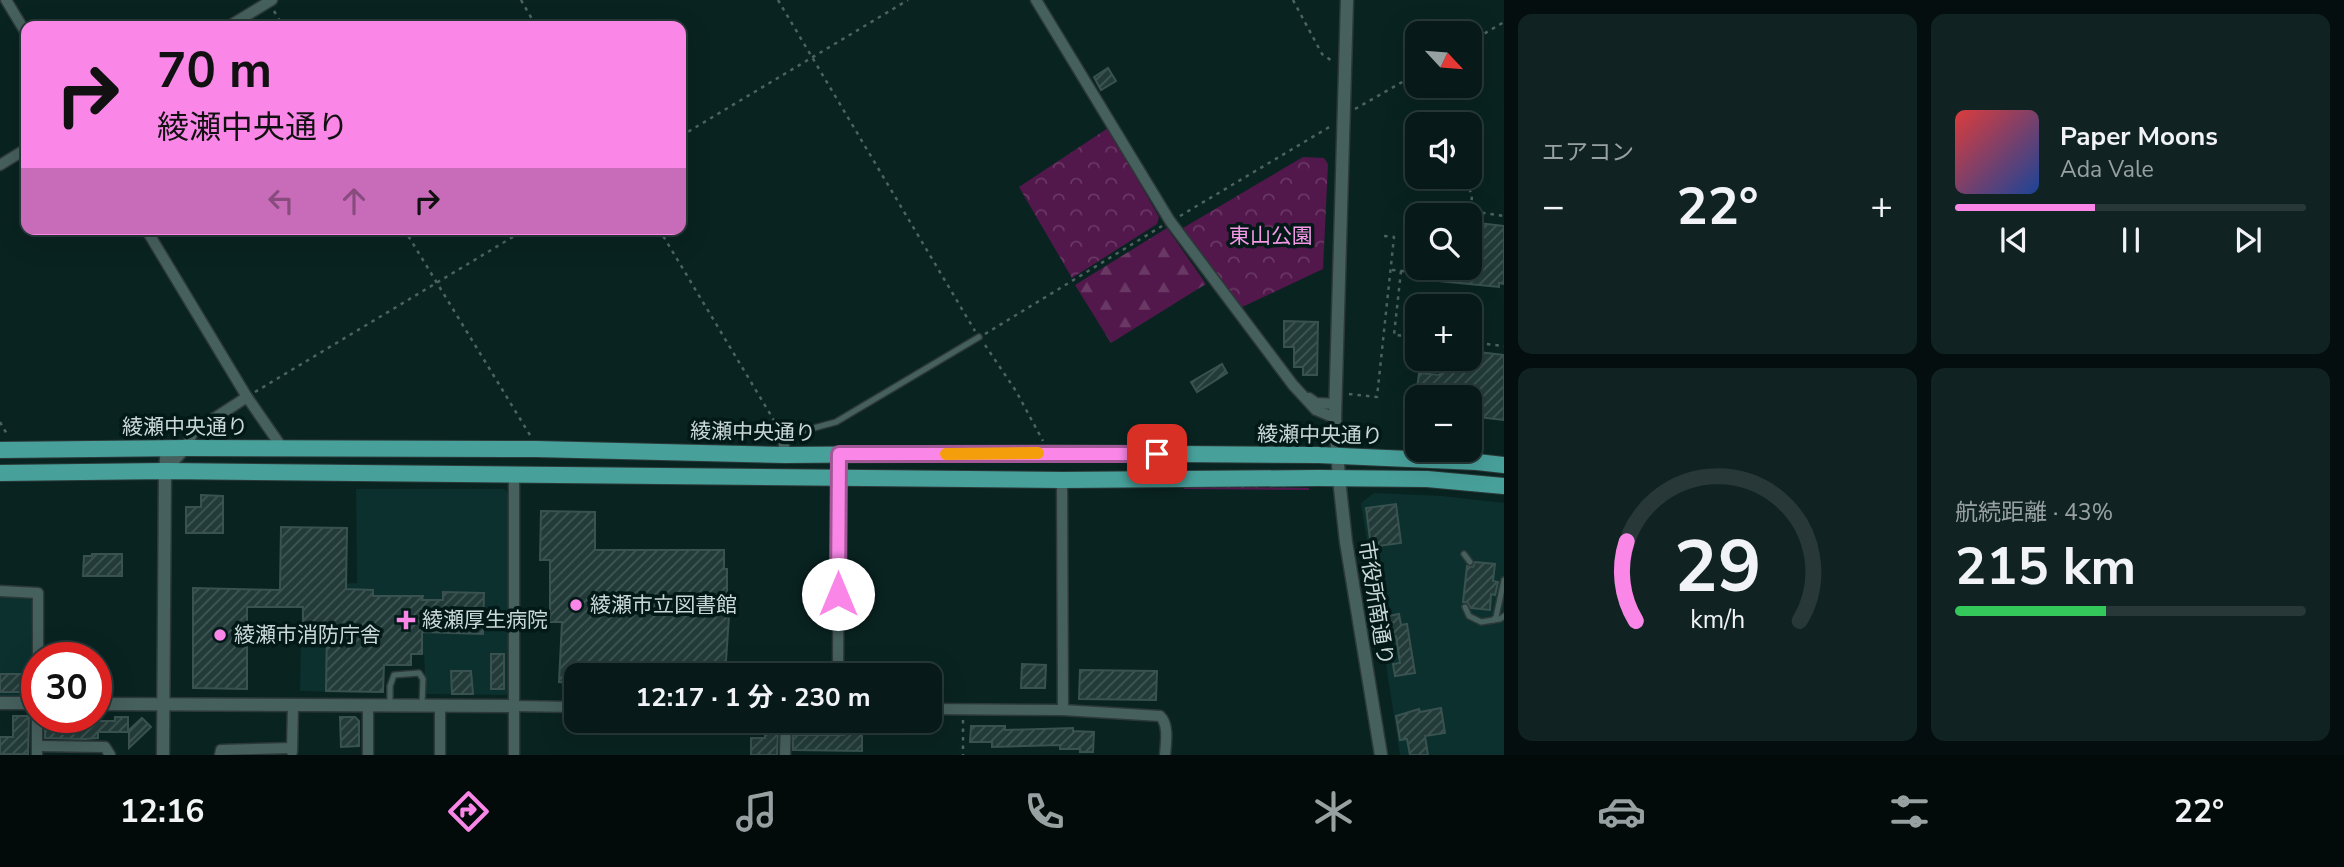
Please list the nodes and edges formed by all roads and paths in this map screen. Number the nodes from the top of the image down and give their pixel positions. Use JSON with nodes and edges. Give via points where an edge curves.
{"nodes":[{"id":1,"x":6,"y":0,"type":"edge"},
{"id":2,"x":521,"y":0,"type":"edge"},
{"id":3,"x":778,"y":0,"type":"edge"},
{"id":4,"x":908,"y":0,"type":"edge"},
{"id":5,"x":1036,"y":0,"type":"edge"},
{"id":6,"x":1293,"y":0,"type":"edge"},
{"id":7,"x":1347,"y":0,"type":"edge"},
{"id":8,"x":270,"y":1,"type":"edge"},
{"id":9,"x":237,"y":21,"type":"edge"},
{"id":10,"x":280,"y":21,"type":"edge"},
{"id":11,"x":534,"y":21,"type":"edge"},
{"id":12,"x":1504,"y":22,"type":"edge"},
{"id":13,"x":21,"y":25,"type":"edge"},
{"id":14,"x":1482,"y":35,"type":"edge"},
{"id":15,"x":812,"y":57,"type":"junction"},
{"id":16,"x":1346,"y":62,"type":"junction"},
{"id":17,"x":1405,"y":81,"type":"edge"},
{"id":18,"x":1345,"y":109,"type":"junction"},
{"id":19,"x":1344,"y":124,"type":"junction"},
{"id":20,"x":686,"y":133,"type":"edge"},
{"id":21,"x":21,"y":152,"type":"edge"},
{"id":22,"x":0,"y":165,"type":"edge"},
{"id":23,"x":1469,"y":189,"type":"dead end"},
{"id":24,"x":1504,"y":216,"type":"edge"},
{"id":25,"x":1170,"y":222,"type":"junction"},
{"id":26,"x":150,"y":235,"type":"edge"},
{"id":27,"x":408,"y":235,"type":"edge"},
{"id":28,"x":516,"y":235,"type":"edge"},
{"id":29,"x":663,"y":235,"type":"edge"},
{"id":30,"x":1384,"y":236,"type":"dead end"},
{"id":31,"x":1391,"y":269,"type":"junction"},
{"id":32,"x":1401,"y":271,"type":"junction"},
{"id":33,"x":1405,"y":271,"type":"edge"},
{"id":34,"x":436,"y":283,"type":"junction"},
{"id":35,"x":1405,"y":335,"type":"edge"},
{"id":36,"x":979,"y":337,"type":"junction"},
{"id":37,"x":1482,"y":343,"type":"edge"},
{"id":38,"x":1504,"y":346,"type":"edge"},
{"id":39,"x":1293,"y":385,"type":"junction"},
{"id":40,"x":1349,"y":394,"type":"dead end"},
{"id":41,"x":247,"y":397,"type":"junction"},
{"id":42,"x":1335,"y":404,"type":"junction"},
{"id":43,"x":1335,"y":418,"type":"junction"},
{"id":44,"x":784,"y":436,"type":"junction"},
{"id":45,"x":167,"y":448,"type":"junction"},
{"id":46,"x":186,"y":448,"type":"junction"},
{"id":47,"x":282,"y":449,"type":"junction"},
{"id":48,"x":536,"y":449,"type":"junction"},
{"id":49,"x":0,"y":450,"type":"edge"},
{"id":50,"x":1050,"y":453,"type":"junction"},
{"id":51,"x":839,"y":454,"type":"junction"},
{"id":52,"x":784,"y":455,"type":"junction"},
{"id":53,"x":1337,"y":456,"type":"junction"},
{"id":54,"x":1504,"y":465,"type":"edge"},
{"id":55,"x":165,"y":471,"type":"junction"},
{"id":56,"x":0,"y":473,"type":"edge"},
{"id":57,"x":514,"y":475,"type":"junction"},
{"id":58,"x":839,"y":477,"type":"junction"},
{"id":59,"x":1339,"y":479,"type":"junction"},
{"id":60,"x":1062,"y":480,"type":"junction"},
{"id":61,"x":1504,"y":486,"type":"edge"},
{"id":62,"x":1464,"y":554,"type":"dead end"},
{"id":63,"x":1470,"y":562,"type":"dead end"},
{"id":64,"x":1504,"y":580,"type":"edge"},
{"id":65,"x":0,"y":591,"type":"edge"},
{"id":66,"x":1465,"y":607,"type":"dead end"},
{"id":67,"x":1504,"y":616,"type":"edge"},
{"id":68,"x":1492,"y":621,"type":"junction"},
{"id":69,"x":38,"y":642,"type":"edge"},
{"id":70,"x":838,"y":663,"type":"edge"},
{"id":71,"x":0,"y":703,"type":"edge"},
{"id":72,"x":21,"y":703,"type":"edge"},
{"id":73,"x":112,"y":704,"type":"edge"},
{"id":74,"x":390,"y":704,"type":"junction"},
{"id":75,"x":162,"y":705,"type":"junction"},
{"id":76,"x":293,"y":705,"type":"junction"},
{"id":77,"x":368,"y":705,"type":"junction"},
{"id":78,"x":422,"y":705,"type":"junction"},
{"id":79,"x":440,"y":706,"type":"junction"},
{"id":80,"x":514,"y":706,"type":"junction"},
{"id":81,"x":564,"y":707,"type":"edge"},
{"id":82,"x":942,"y":709,"type":"edge"},
{"id":83,"x":963,"y":709,"type":"junction"},
{"id":84,"x":1063,"y":709,"type":"junction"},
{"id":85,"x":786,"y":733,"type":"edge"},
{"id":86,"x":37,"y":750,"type":"edge"},
{"id":87,"x":292,"y":751,"type":"edge"},
{"id":88,"x":110,"y":755,"type":"edge"},
{"id":89,"x":163,"y":755,"type":"edge"},
{"id":90,"x":220,"y":755,"type":"edge"},
{"id":91,"x":368,"y":755,"type":"edge"},
{"id":92,"x":440,"y":755,"type":"edge"},
{"id":93,"x":514,"y":755,"type":"edge"},
{"id":94,"x":785,"y":755,"type":"edge"},
{"id":95,"x":963,"y":755,"type":"edge"},
{"id":96,"x":1166,"y":755,"type":"edge"},
{"id":97,"x":1381,"y":755,"type":"edge"}],
"edges":[{"from":1,"to":13,"type":"street"},
{"from":2,"to":11,"type":"path"},
{"from":3,"to":15,"type":"path"},
{"from":4,"to":15,"type":"path"},
{"from":5,"to":25,"type":"street"},
{"from":6,"to":16,"type":"path","via":[[1322,54]]},
{"from":7,"to":16,"type":"street","name":"市役所南通り"},
{"from":8,"to":9,"type":"street"},
{"from":8,"to":10,"type":"path"},
{"from":12,"to":14,"type":"path"},
{"from":15,"to":20,"type":"path"},
{"from":15,"to":36,"type":"path"},
{"from":16,"to":18,"type":"street","name":"市役所南通り"},
{"from":17,"to":18,"type":"path","via":[[1361,107]]},
{"from":18,"to":19,"type":"street","name":"市役所南通り"},
{"from":19,"to":25,"type":"path","via":[[1333,125]]},
{"from":19,"to":42,"type":"street","name":"市役所南通り"},
{"from":21,"to":22,"type":"street"},
{"from":23,"to":24,"type":"path","via":[[1471,211]]},
{"from":25,"to":36,"type":"path"},
{"from":25,"to":39,"type":"street"},
{"from":26,"to":41,"type":"street"},
{"from":27,"to":34,"type":"path"},
{"from":28,"to":34,"type":"path"},
{"from":29,"to":44,"type":"path"},
{"from":30,"to":31,"type":"path","via":[[1394,237]]},
{"from":31,"to":32,"type":"path"},
{"from":31,"to":40,"type":"path","via":[[1377,397]]},
{"from":32,"to":33,"type":"path"},
{"from":32,"to":35,"type":"path","via":[[1394,334]]},
{"from":34,"to":41,"type":"path"},
{"from":34,"to":48,"type":"path"},
{"from":36,"to":44,"type":"lane","via":[[836,422]]},
{"from":36,"to":50,"type":"path"},
{"from":37,"to":38,"type":"path"},
{"from":39,"to":42,"type":"street","via":[[1316,403]]},
{"from":39,"to":43,"type":"street","via":[[1316,410]]},
{"from":41,"to":46,"type":"street","via":[[193,432]]},
{"from":41,"to":47,"type":"street"},
{"from":42,"to":43,"type":"street","name":"市役所南通り"},
{"from":43,"to":53,"type":"street","name":"市役所南通り"},
{"from":44,"to":52,"type":"street"},
{"from":45,"to":46,"type":"main road","name":"綾瀬中央通り"},
{"from":45,"to":49,"type":"main road","name":"綾瀬中央通り"},
{"from":45,"to":55,"type":"street"},
{"from":46,"to":47,"type":"main road","name":"綾瀬中央通り"},
{"from":46,"to":55,"type":"street"},
{"from":47,"to":48,"type":"main road","name":"綾瀬中央通り"},
{"from":48,"to":52,"type":"main road","name":"綾瀬中央通り"},
{"from":50,"to":51,"type":"main road","name":"綾瀬中央通り"},
{"from":50,"to":53,"type":"main road","name":"綾瀬中央通り"},
{"from":51,"to":52,"type":"main road","name":"綾瀬中央通り"},
{"from":51,"to":58,"type":"street"},
{"from":53,"to":54,"type":"main road","name":"綾瀬中央通り"},
{"from":53,"to":59,"type":"street","name":"市役所南通り"},
{"from":55,"to":56,"type":"main road","name":"綾瀬中央通り"},
{"from":55,"to":57,"type":"main road","name":"綾瀬中央通り"},
{"from":55,"to":75,"type":"street"},
{"from":57,"to":58,"type":"main road","name":"綾瀬中央通り"},
{"from":57,"to":80,"type":"street"},
{"from":58,"to":60,"type":"main road","name":"綾瀬中央通り"},
{"from":58,"to":70,"type":"street"},
{"from":59,"to":60,"type":"main road","name":"綾瀬中央通り"},
{"from":59,"to":61,"type":"main road","name":"綾瀬中央通り"},
{"from":59,"to":97,"type":"street","name":"市役所南通り"},
{"from":60,"to":84,"type":"street"},
{"from":62,"to":63,"type":"lane"},
{"from":64,"to":68,"type":"lane"},
{"from":65,"to":69,"type":"street","via":[[38,593]]},
{"from":66,"to":68,"type":"lane","via":[[1474,620]]},
{"from":67,"to":68,"type":"lane"},
{"from":71,"to":72,"type":"street"},
{"from":73,"to":75,"type":"street"},
{"from":74,"to":77,"type":"street"},
{"from":74,"to":78,"type":"street"},
{"from":74,"to":78,"type":"lane","via":[[394,675],[419,673]]},
{"from":75,"to":76,"type":"street"},
{"from":75,"to":89,"type":"street"},
{"from":76,"to":77,"type":"street"},
{"from":76,"to":87,"type":"street"},
{"from":77,"to":91,"type":"street"},
{"from":78,"to":79,"type":"street"},
{"from":79,"to":80,"type":"street"},
{"from":79,"to":92,"type":"street"},
{"from":80,"to":81,"type":"street"},
{"from":80,"to":93,"type":"street"},
{"from":82,"to":83,"type":"street"},
{"from":83,"to":84,"type":"street"},
{"from":83,"to":95,"type":"path"},
{"from":84,"to":96,"type":"street","via":[[1160,716],[1166,725]]},
{"from":85,"to":94,"type":"street"},
{"from":86,"to":88,"type":"street","via":[[105,747]]},
{"from":87,"to":90,"type":"street","via":[[221,750]]}]}
